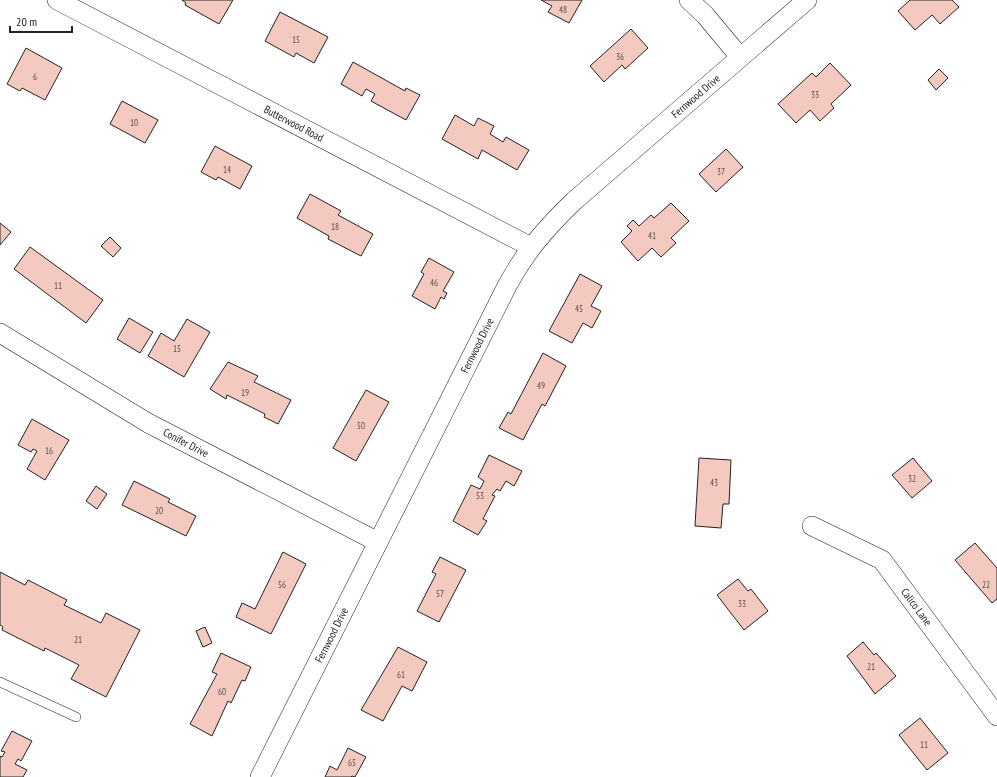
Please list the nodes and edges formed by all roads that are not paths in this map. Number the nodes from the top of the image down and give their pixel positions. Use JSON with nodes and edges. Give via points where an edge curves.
{"nodes":[{"id":1,"x":57,"y":0,"type":"edge"},
{"id":2,"x":689,"y":0,"type":"edge"},
{"id":3,"x":807,"y":0,"type":"edge"},
{"id":4,"x":740,"y":57,"type":"junction"},
{"id":5,"x":531,"y":246,"type":"junction"},
{"id":6,"x":0,"y":333,"type":"edge"},
{"id":7,"x":812,"y":526,"type":"dead end"},
{"id":8,"x":378,"y":542,"type":"junction"},
{"id":9,"x":0,"y":682,"type":"edge"},
{"id":10,"x":997,"y":716,"type":"edge"},
{"id":11,"x":76,"y":717,"type":"dead end"},
{"id":12,"x":260,"y":777,"type":"edge"}],
"edges":[{"from":1,"to":5,"type":"street","name":"Butterwood Road"},
{"from":2,"to":4,"type":"street"},
{"from":3,"to":4,"type":"street","name":"Fernwood Drive"},
{"from":4,"to":5,"type":"street","name":"Fernwood Drive","via":[[574,201]]},
{"from":5,"to":8,"type":"street","name":"Fernwood Drive","via":[[507,286]]},
{"from":6,"to":8,"type":"street","name":"Conifer Drive","via":[[148,423]]},
{"from":7,"to":10,"type":"street","name":"Calico Lane","via":[[882,560]]},
{"from":8,"to":12,"type":"street","name":"Fernwood Drive"},
{"from":9,"to":11,"type":"lane"}]}
